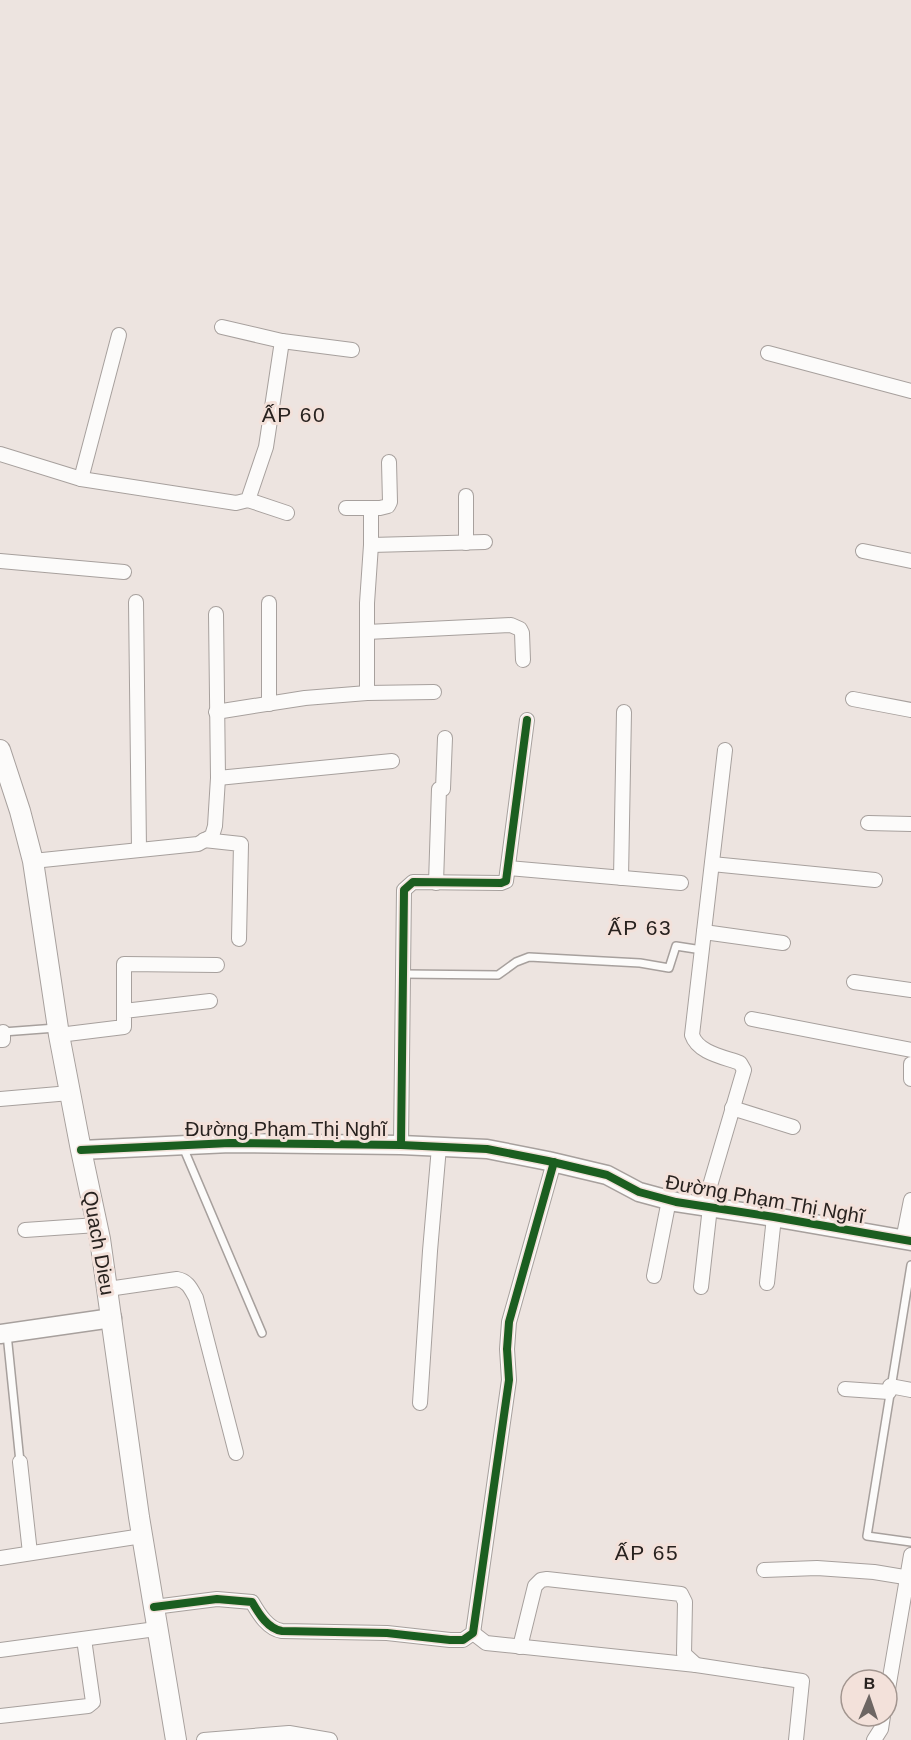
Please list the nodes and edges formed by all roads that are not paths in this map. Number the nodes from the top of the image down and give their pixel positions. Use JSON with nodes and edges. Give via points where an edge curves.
{"nodes":[{"id":1,"x":222,"y":327,"type":"dead end"},
{"id":2,"x":119,"y":335,"type":"dead end"},
{"id":3,"x":282,"y":341,"type":"junction"},
{"id":4,"x":352,"y":350,"type":"dead end"},
{"id":5,"x":768,"y":353,"type":"dead end"},
{"id":6,"x":911,"y":391,"type":"edge"},
{"id":7,"x":0,"y":454,"type":"edge"},
{"id":8,"x":389,"y":462,"type":"dead end"},
{"id":9,"x":81,"y":479,"type":"junction"},
{"id":10,"x":466,"y":496,"type":"dead end"},
{"id":11,"x":248,"y":500,"type":"junction"},
{"id":12,"x":346,"y":508,"type":"dead end"},
{"id":13,"x":371,"y":508,"type":"junction"},
{"id":14,"x":288,"y":513,"type":"dead end"},
{"id":15,"x":485,"y":542,"type":"dead end"},
{"id":16,"x":466,"y":543,"type":"junction"},
{"id":17,"x":371,"y":545,"type":"junction"},
{"id":18,"x":863,"y":551,"type":"dead end"},
{"id":19,"x":0,"y":561,"type":"edge"},
{"id":20,"x":911,"y":561,"type":"edge"},
{"id":21,"x":124,"y":572,"type":"dead end"},
{"id":22,"x":136,"y":602,"type":"dead end"},
{"id":23,"x":269,"y":603,"type":"dead end"},
{"id":24,"x":216,"y":614,"type":"dead end"},
{"id":25,"x":367,"y":632,"type":"junction"},
{"id":26,"x":523,"y":660,"type":"dead end"},
{"id":27,"x":434,"y":692,"type":"dead end"},
{"id":28,"x":367,"y":693,"type":"junction"},
{"id":29,"x":853,"y":699,"type":"dead end"},
{"id":30,"x":269,"y":704,"type":"junction"},
{"id":31,"x":911,"y":710,"type":"edge"},
{"id":32,"x":216,"y":712,"type":"junction"},
{"id":33,"x":624,"y":712,"type":"dead end"},
{"id":34,"x":527,"y":720,"type":"dead end"},
{"id":35,"x":446,"y":738,"type":"dead end"},
{"id":36,"x":0,"y":750,"type":"edge"},
{"id":37,"x":725,"y":750,"type":"dead end"},
{"id":38,"x":392,"y":760,"type":"dead end"},
{"id":39,"x":218,"y":778,"type":"junction"},
{"id":40,"x":868,"y":823,"type":"dead end"},
{"id":41,"x":911,"y":824,"type":"edge"},
{"id":42,"x":204,"y":840,"type":"junction"},
{"id":43,"x":139,"y":849,"type":"junction"},
{"id":44,"x":33,"y":861,"type":"junction"},
{"id":45,"x":712,"y":864,"type":"junction"},
{"id":46,"x":508,"y":868,"type":"junction"},
{"id":47,"x":621,"y":878,"type":"junction"},
{"id":48,"x":875,"y":880,"type":"dead end"},
{"id":49,"x":436,"y":883,"type":"junction"},
{"id":50,"x":681,"y":883,"type":"dead end"},
{"id":51,"x":704,"y":932,"type":"junction"},
{"id":52,"x":238,"y":939,"type":"dead end"},
{"id":53,"x":783,"y":943,"type":"dead end"},
{"id":54,"x":702,"y":950,"type":"junction"},
{"id":55,"x":217,"y":965,"type":"dead end"},
{"id":56,"x":403,"y":974,"type":"junction"},
{"id":57,"x":854,"y":982,"type":"dead end"},
{"id":58,"x":911,"y":990,"type":"edge"},
{"id":59,"x":210,"y":1001,"type":"dead end"},
{"id":60,"x":124,"y":1011,"type":"junction"},
{"id":61,"x":752,"y":1019,"type":"dead end"},
{"id":62,"x":59,"y":1031,"type":"junction"},
{"id":63,"x":1,"y":1036,"type":"edge"},
{"id":64,"x":911,"y":1050,"type":"edge"},
{"id":65,"x":911,"y":1064,"type":"edge"},
{"id":66,"x":911,"y":1079,"type":"edge"},
{"id":67,"x":70,"y":1093,"type":"junction"},
{"id":68,"x":0,"y":1099,"type":"edge"},
{"id":69,"x":732,"y":1108,"type":"junction"},
{"id":70,"x":793,"y":1127,"type":"dead end"},
{"id":71,"x":182,"y":1145,"type":"junction"},
{"id":72,"x":401,"y":1145,"type":"junction"},
{"id":73,"x":439,"y":1147,"type":"junction"},
{"id":74,"x":81,"y":1150,"type":"junction"},
{"id":75,"x":554,"y":1162,"type":"junction"},
{"id":76,"x":669,"y":1200,"type":"junction"},
{"id":77,"x":911,"y":1200,"type":"edge"},
{"id":78,"x":707,"y":1207,"type":"junction"},
{"id":79,"x":774,"y":1217,"type":"junction"},
{"id":80,"x":97,"y":1225,"type":"junction"},
{"id":81,"x":25,"y":1230,"type":"dead end"},
{"id":82,"x":907,"y":1240,"type":"edge"},
{"id":83,"x":911,"y":1264,"type":"edge"},
{"id":84,"x":654,"y":1276,"type":"dead end"},
{"id":85,"x":767,"y":1283,"type":"dead end"},
{"id":86,"x":701,"y":1287,"type":"dead end"},
{"id":87,"x":108,"y":1289,"type":"junction"},
{"id":88,"x":112,"y":1318,"type":"junction"},
{"id":89,"x":262,"y":1333,"type":"dead end"},
{"id":90,"x":4,"y":1334,"type":"edge"},
{"id":91,"x":845,"y":1389,"type":"dead end"},
{"id":92,"x":890,"y":1389,"type":"junction"},
{"id":93,"x":911,"y":1390,"type":"edge"},
{"id":94,"x":420,"y":1403,"type":"dead end"},
{"id":95,"x":236,"y":1453,"type":"dead end"},
{"id":96,"x":20,"y":1462,"type":"joint"},
{"id":97,"x":142,"y":1536,"type":"junction"},
{"id":98,"x":911,"y":1542,"type":"edge"},
{"id":99,"x":30,"y":1553,"type":"junction"},
{"id":100,"x":911,"y":1555,"type":"edge"},
{"id":101,"x":0,"y":1558,"type":"edge"},
{"id":102,"x":764,"y":1570,"type":"dead end"},
{"id":103,"x":909,"y":1577,"type":"edge"},
{"id":104,"x":154,"y":1607,"type":"junction"},
{"id":105,"x":156,"y":1629,"type":"junction"},
{"id":106,"x":472,"y":1633,"type":"junction"},
{"id":107,"x":84,"y":1639,"type":"junction"},
{"id":108,"x":520,"y":1647,"type":"junction"},
{"id":109,"x":0,"y":1650,"type":"edge"},
{"id":110,"x":696,"y":1665,"type":"junction"},
{"id":111,"x":892,"y":1668,"type":"edge"},
{"id":112,"x":0,"y":1716,"type":"edge"},
{"id":113,"x":176,"y":1740,"type":"edge"},
{"id":114,"x":204,"y":1740,"type":"edge"},
{"id":115,"x":330,"y":1740,"type":"edge"},
{"id":116,"x":796,"y":1740,"type":"edge"}],
"edges":[{"from":1,"to":3,"type":"street"},
{"from":2,"to":9,"type":"street"},
{"from":3,"to":4,"type":"street"},
{"from":3,"to":11,"type":"street","via":[[266,447]]},
{"from":5,"to":6,"type":"street"},
{"from":7,"to":9,"type":"street"},
{"from":8,"to":13,"type":"street","via":[[390,504]]},
{"from":9,"to":11,"type":"street","via":[[236,503]]},
{"from":10,"to":16,"type":"street"},
{"from":11,"to":14,"type":"street"},
{"from":12,"to":13,"type":"street"},
{"from":13,"to":17,"type":"street"},
{"from":15,"to":16,"type":"street"},
{"from":16,"to":17,"type":"street"},
{"from":17,"to":25,"type":"street"},
{"from":18,"to":20,"type":"street"},
{"from":19,"to":21,"type":"street"},
{"from":22,"to":43,"type":"street"},
{"from":23,"to":30,"type":"street"},
{"from":24,"to":32,"type":"street"},
{"from":25,"to":26,"type":"street","via":[[511,626],[522,633]]},
{"from":25,"to":28,"type":"street"},
{"from":27,"to":28,"type":"street"},
{"from":28,"to":30,"type":"street"},
{"from":29,"to":31,"type":"street"},
{"from":30,"to":32,"type":"street"},
{"from":32,"to":39,"type":"street"},
{"from":33,"to":47,"type":"street"},
{"from":34,"to":46,"type":"street"},
{"from":35,"to":49,"type":"street","via":[[443,789],[439,789]]},
{"from":36,"to":44,"type":"main road","name":"Quach Dieu"},
{"from":37,"to":45,"type":"street"},
{"from":38,"to":39,"type":"street"},
{"from":39,"to":42,"type":"street","via":[[215,826],[212,836]]},
{"from":40,"to":41,"type":"street"},
{"from":42,"to":43,"type":"street","via":[[198,844]]},
{"from":42,"to":52,"type":"street","via":[[241,844]]},
{"from":43,"to":44,"type":"street"},
{"from":44,"to":62,"type":"main road","name":"Quach Dieu"},
{"from":45,"to":48,"type":"street"},
{"from":45,"to":51,"type":"street"},
{"from":46,"to":47,"type":"street"},
{"from":46,"to":49,"type":"street","via":[[507,879],[502,882]]},
{"from":47,"to":50,"type":"street"},
{"from":49,"to":56,"type":"street","via":[[413,882],[404,890]]},
{"from":51,"to":53,"type":"street"},
{"from":51,"to":54,"type":"street"},
{"from":54,"to":56,"type":"lane","via":[[676,946],[669,968],[529,957],[498,975]]},
{"from":54,"to":69,"type":"street","via":[[692,1035],[695,1043],[740,1063],[744,1070]]},
{"from":55,"to":60,"type":"street","via":[[124,964]]},
{"from":56,"to":72,"type":"street"},
{"from":57,"to":58,"type":"street"},
{"from":59,"to":60,"type":"street"},
{"from":60,"to":62,"type":"street","via":[[124,1027]]},
{"from":61,"to":64,"type":"street"},
{"from":62,"to":63,"type":"lane"},
{"from":62,"to":67,"type":"main road","name":"Quach Dieu"},
{"from":65,"to":66,"type":"street"},
{"from":67,"to":68,"type":"street"},
{"from":67,"to":74,"type":"main road","name":"Quach Dieu"},
{"from":69,"to":70,"type":"street"},
{"from":69,"to":78,"type":"street"},
{"from":71,"to":72,"type":"street","name":"Đường Phạm Thị Nghĩ"},
{"from":71,"to":74,"type":"street","name":"Đường Phạm Thị Nghĩ"},
{"from":71,"to":89,"type":"lane"},
{"from":72,"to":73,"type":"street","name":"Đường Phạm Thị Nghĩ"},
{"from":73,"to":75,"type":"street","name":"Đường Phạm Thị Nghĩ","via":[[487,1149]]},
{"from":73,"to":94,"type":"street"},
{"from":74,"to":80,"type":"main road","name":"Quach Dieu"},
{"from":75,"to":76,"type":"street","name":"Đường Phạm Thị Nghĩ","via":[[607,1176],[639,1192]]},
{"from":75,"to":106,"type":"street","via":[[509,1322],[508,1380]]},
{"from":76,"to":78,"type":"street","name":"Đường Phạm Thị Nghĩ"},
{"from":76,"to":84,"type":"street"},
{"from":77,"to":82,"type":"street"},
{"from":78,"to":79,"type":"street","name":"Đường Phạm Thị Nghĩ"},
{"from":78,"to":86,"type":"street"},
{"from":79,"to":82,"type":"street","name":"Đường Phạm Thị Nghĩ"},
{"from":79,"to":85,"type":"street"},
{"from":80,"to":81,"type":"street"},
{"from":80,"to":87,"type":"main road","name":"Quach Dieu"},
{"from":83,"to":92,"type":"lane"},
{"from":87,"to":88,"type":"main road","name":"Quach Dieu"},
{"from":87,"to":95,"type":"street","via":[[177,1279],[189,1285],[196,1298]]},
{"from":88,"to":90,"type":"street"},
{"from":88,"to":97,"type":"main road","name":"Quach Dieu"},
{"from":90,"to":96,"type":"lane"},
{"from":91,"to":92,"type":"street"},
{"from":92,"to":93,"type":"street"},
{"from":92,"to":98,"type":"lane","via":[[867,1536]]},
{"from":96,"to":99,"type":"street"},
{"from":97,"to":99,"type":"street"},
{"from":97,"to":104,"type":"main road","name":"Quach Dieu"},
{"from":99,"to":101,"type":"street"},
{"from":100,"to":103,"type":"street"},
{"from":102,"to":103,"type":"street","via":[[817,1568]]},
{"from":103,"to":111,"type":"street"},
{"from":104,"to":105,"type":"main road","name":"Quach Dieu"},
{"from":104,"to":106,"type":"street","via":[[217,1599],[252,1602],[274,1630],[282,1632],[387,1633],[450,1640],[463,1640]]},
{"from":105,"to":107,"type":"street"},
{"from":105,"to":113,"type":"main road","name":"Quach Dieu"},
{"from":106,"to":108,"type":"street","via":[[486,1643]]},
{"from":107,"to":109,"type":"street"},
{"from":107,"to":112,"type":"street","via":[[93,1702],[88,1706]]},
{"from":108,"to":110,"type":"street"},
{"from":108,"to":110,"type":"street","via":[[535,1586],[547,1579],[681,1594],[685,1602],[684,1654]]},
{"from":110,"to":116,"type":"street","via":[[802,1681]]},
{"from":114,"to":115,"type":"street","via":[[289,1733]]}]}
